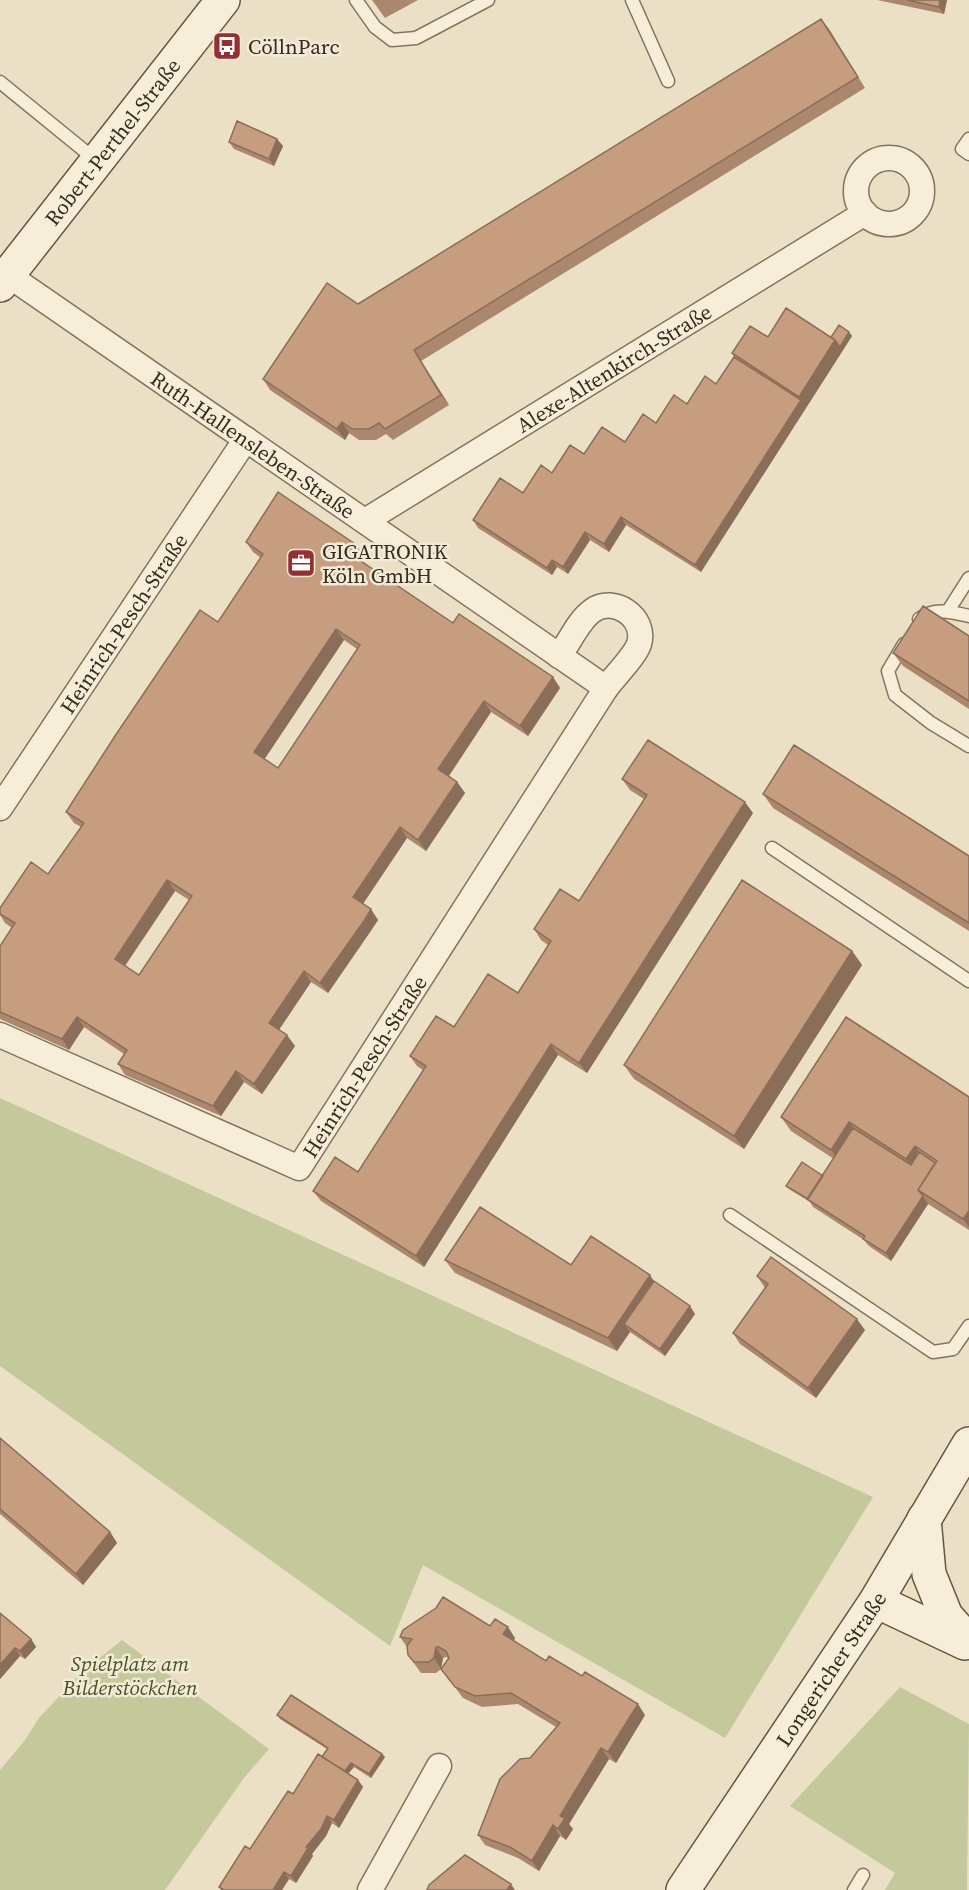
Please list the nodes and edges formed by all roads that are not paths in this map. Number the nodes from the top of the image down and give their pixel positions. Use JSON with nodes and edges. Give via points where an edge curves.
{"nodes":[{"id":1,"x":223,"y":0,"type":"edge"},
{"id":2,"x":356,"y":0,"type":"edge"},
{"id":3,"x":488,"y":0,"type":"edge"},
{"id":4,"x":632,"y":0,"type":"edge"},
{"id":5,"x":668,"y":81,"type":"dead end"},
{"id":6,"x":0,"y":82,"type":"edge"},
{"id":7,"x":969,"y":139,"type":"edge"},
{"id":8,"x":969,"y":154,"type":"edge"},
{"id":9,"x":98,"y":161,"type":"junction"},
{"id":10,"x":865,"y":213,"type":"dead end"},
{"id":11,"x":4,"y":280,"type":"edge"},
{"id":12,"x":246,"y":439,"type":"junction"},
{"id":13,"x":365,"y":521,"type":"junction"},
{"id":14,"x":969,"y":578,"type":"edge"},
{"id":15,"x":948,"y":611,"type":"junction"},
{"id":16,"x":969,"y":616,"type":"edge"},
{"id":17,"x":559,"y":656,"type":"junction"},
{"id":18,"x":606,"y":688,"type":"junction"},
{"id":19,"x":969,"y":746,"type":"edge"},
{"id":20,"x":0,"y":808,"type":"edge"},
{"id":21,"x":772,"y":848,"type":"dead end"},
{"id":22,"x":969,"y":981,"type":"edge"},
{"id":23,"x":0,"y":1035,"type":"edge"},
{"id":24,"x":730,"y":1215,"type":"dead end"},
{"id":25,"x":969,"y":1326,"type":"edge"},
{"id":26,"x":969,"y":1444,"type":"edge"},
{"id":27,"x":924,"y":1519,"type":"junction"},
{"id":28,"x":876,"y":1602,"type":"junction"},
{"id":29,"x":969,"y":1643,"type":"edge"},
{"id":30,"x":440,"y":1766,"type":"dead end"},
{"id":31,"x":863,"y":1875,"type":"dead end"},
{"id":32,"x":370,"y":1890,"type":"edge"},
{"id":33,"x":683,"y":1890,"type":"edge"},
{"id":34,"x":854,"y":1890,"type":"edge"}],
"edges":[{"from":1,"to":9,"type":"street","name":"Robert-Perthel-Straße"},
{"from":2,"to":3,"type":"lane","via":[[375,27],[392,40],[416,38]]},
{"from":4,"to":5,"type":"lane"},
{"from":6,"to":9,"type":"lane"},
{"from":7,"to":8,"type":"lane","via":[[962,149]]},
{"from":9,"to":11,"type":"street","name":"Robert-Perthel-Straße"},
{"from":10,"to":13,"type":"street","name":"Alexe-Altenkirch-Straße"},
{"from":11,"to":12,"type":"street","name":"Ruth-Hallensleben-Straße"},
{"from":12,"to":13,"type":"street","name":"Ruth-Hallensleben-Straße"},
{"from":12,"to":20,"type":"street","name":"Heinrich-Pesch-Straße"},
{"from":13,"to":17,"type":"street","name":"Ruth-Hallensleben-Straße"},
{"from":14,"to":15,"type":"lane"},
{"from":15,"to":16,"type":"lane"},
{"from":15,"to":19,"type":"lane","via":[[925,614],[888,671],[895,695]]},
{"from":17,"to":18,"type":"street","name":"Ruth-Hallensleben-Straße"},
{"from":17,"to":18,"type":"street","via":[[589,612],[606,606],[623,608],[639,626],[639,645]]},
{"from":18,"to":23,"type":"street","name":"Heinrich-Pesch-Straße","via":[[299,1168]]},
{"from":21,"to":22,"type":"lane"},
{"from":24,"to":25,"type":"lane","via":[[933,1352],[953,1349]]},
{"from":26,"to":27,"type":"street","name":"Longericher Straße"},
{"from":27,"to":28,"type":"street","name":"Longericher Straße"},
{"from":27,"to":29,"type":"street","via":[[929,1574],[946,1616]]},
{"from":28,"to":29,"type":"street"},
{"from":28,"to":33,"type":"street","name":"Longericher Straße"},
{"from":30,"to":32,"type":"street"},
{"from":31,"to":34,"type":"lane"}]}
